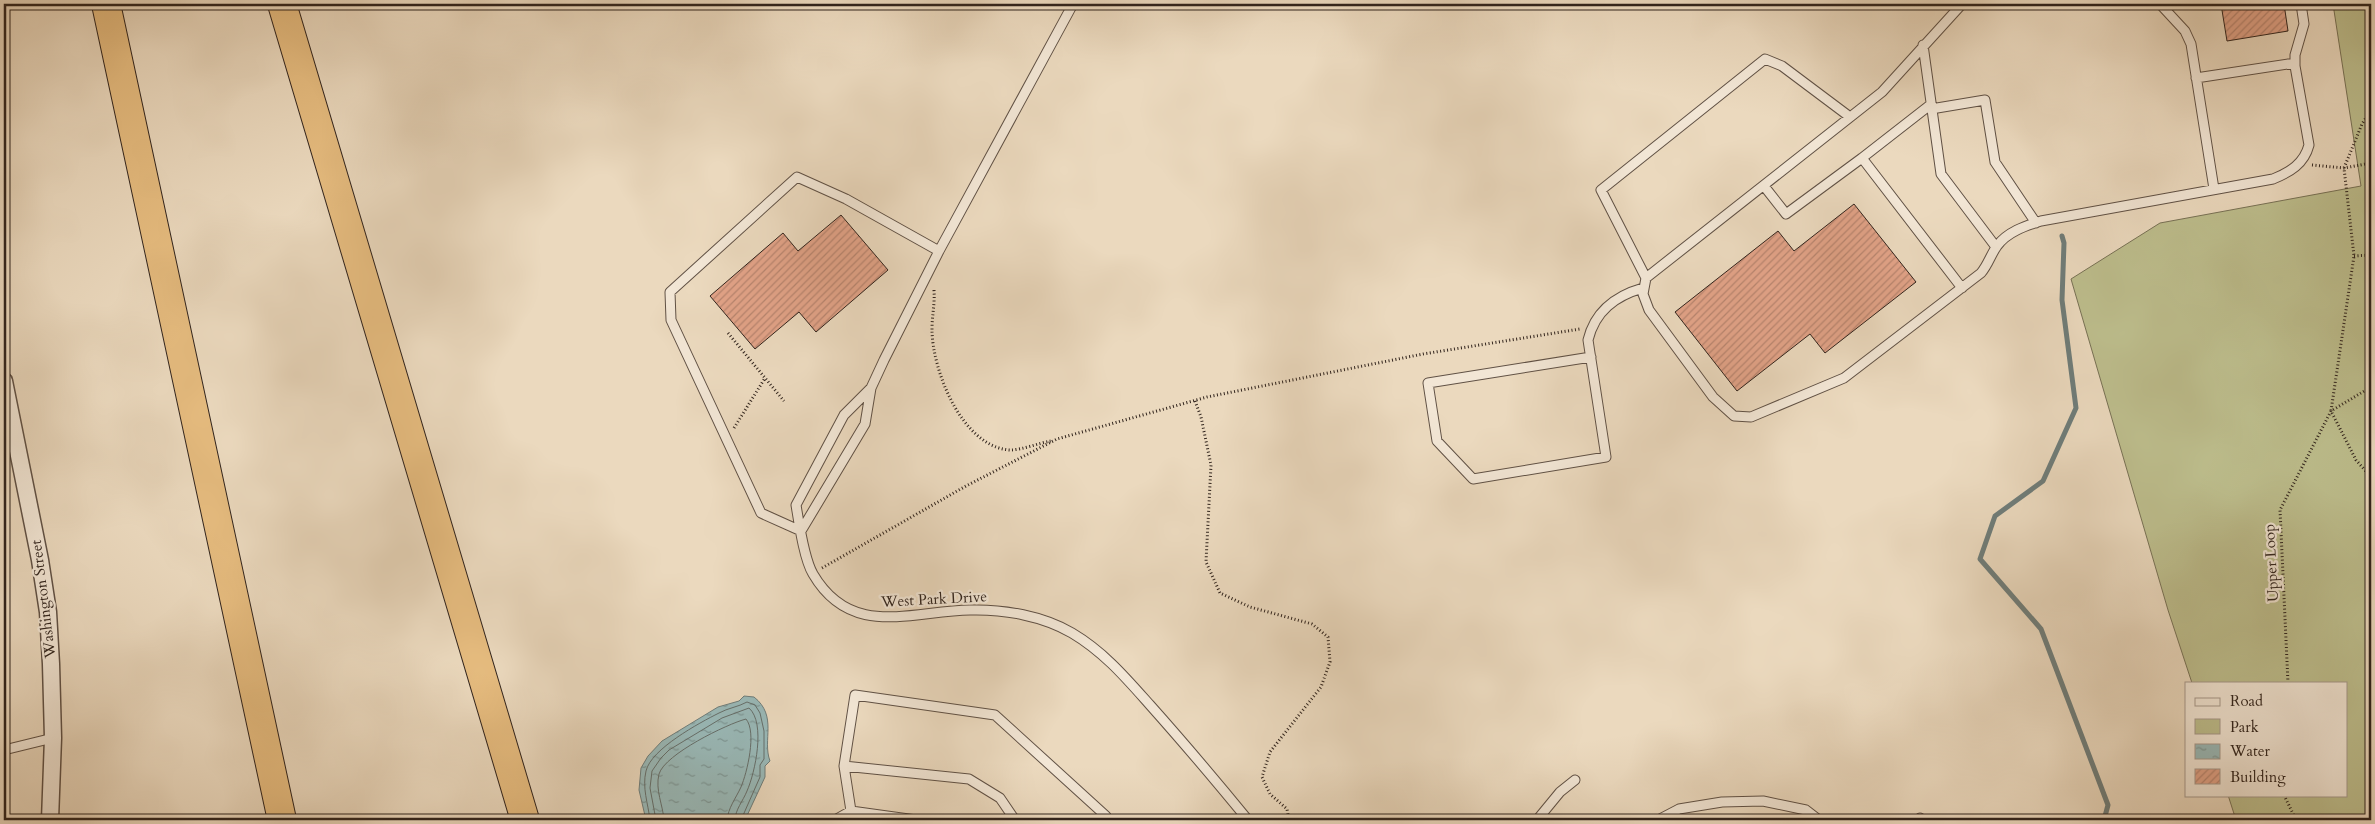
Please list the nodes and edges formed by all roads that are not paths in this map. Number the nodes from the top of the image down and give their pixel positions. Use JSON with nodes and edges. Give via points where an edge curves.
{"nodes":[{"id":1,"x":106,"y":4,"type":"edge"},
{"id":2,"x":282,"y":4,"type":"edge"},
{"id":3,"x":1074,"y":4,"type":"edge"},
{"id":4,"x":1962,"y":4,"type":"edge"},
{"id":5,"x":2160,"y":4,"type":"edge"},
{"id":6,"x":2301,"y":4,"type":"edge"},
{"id":7,"x":1923,"y":45,"type":"junction"},
{"id":8,"x":2295,"y":62,"type":"junction"},
{"id":9,"x":2196,"y":78,"type":"junction"},
{"id":10,"x":1931,"y":107,"type":"junction"},
{"id":11,"x":1850,"y":117,"type":"junction"},
{"id":12,"x":1862,"y":158,"type":"junction"},
{"id":13,"x":1764,"y":186,"type":"junction"},
{"id":14,"x":2214,"y":189,"type":"junction"},
{"id":15,"x":2036,"y":223,"type":"junction"},
{"id":16,"x":1996,"y":247,"type":"junction"},
{"id":17,"x":939,"y":251,"type":"junction"},
{"id":18,"x":1646,"y":278,"type":"junction"},
{"id":19,"x":1643,"y":288,"type":"junction"},
{"id":20,"x":1962,"y":288,"type":"junction"},
{"id":21,"x":1591,"y":357,"type":"junction"},
{"id":22,"x":4,"y":381,"type":"edge"},
{"id":23,"x":871,"y":388,"type":"junction"},
{"id":24,"x":801,"y":530,"type":"junction"},
{"id":25,"x":53,"y":738,"type":"junction"},
{"id":26,"x":4,"y":750,"type":"edge"},
{"id":27,"x":844,"y":766,"type":"junction"},
{"id":28,"x":1575,"y":780,"type":"dead end"},
{"id":29,"x":850,"y":811,"type":"junction"},
{"id":30,"x":838,"y":819,"type":"edge"},
{"id":31,"x":1246,"y":819,"type":"edge"},
{"id":32,"x":50,"y":820,"type":"edge"},
{"id":33,"x":282,"y":820,"type":"edge"},
{"id":34,"x":525,"y":820,"type":"edge"},
{"id":35,"x":916,"y":820,"type":"edge"},
{"id":36,"x":1015,"y":820,"type":"edge"},
{"id":37,"x":1107,"y":820,"type":"edge"},
{"id":38,"x":1537,"y":820,"type":"edge"},
{"id":39,"x":1658,"y":820,"type":"edge"},
{"id":40,"x":1819,"y":820,"type":"edge"}],
"edges":[{"from":1,"to":33,"type":"highway"},
{"from":2,"to":34,"type":"highway"},
{"from":3,"to":17,"type":"lane","name":"West Park Drive"},
{"from":4,"to":7,"type":"lane"},
{"from":5,"to":9,"type":"lane","via":[[2185,31],[2191,44]]},
{"from":6,"to":8,"type":"lane","via":[[2304,24]]},
{"from":7,"to":10,"type":"lane"},
{"from":7,"to":11,"type":"lane","via":[[1882,92]]},
{"from":8,"to":9,"type":"lane"},
{"from":8,"to":14,"type":"lane","via":[[2309,145],[2306,155],[2290,172]]},
{"from":9,"to":14,"type":"lane"},
{"from":10,"to":12,"type":"lane"},
{"from":10,"to":15,"type":"lane","via":[[1985,100],[1995,162]]},
{"from":10,"to":16,"type":"lane","via":[[1941,174]]},
{"from":11,"to":13,"type":"lane"},
{"from":11,"to":18,"type":"lane","via":[[1782,66],[1765,59],[1602,190]]},
{"from":12,"to":13,"type":"lane","via":[[1786,214]]},
{"from":12,"to":20,"type":"lane"},
{"from":13,"to":18,"type":"lane"},
{"from":14,"to":15,"type":"lane"},
{"from":15,"to":16,"type":"lane","via":[[2006,236]]},
{"from":16,"to":20,"type":"lane","via":[[1988,265]]},
{"from":17,"to":23,"type":"lane","name":"West Park Drive"},
{"from":17,"to":24,"type":"lane","via":[[846,199],[797,177],[670,292],[671,320],[761,513]]},
{"from":18,"to":19,"type":"lane"},
{"from":19,"to":20,"type":"lane","via":[[1649,310],[1713,397],[1724,409],[1742,418],[1762,414],[1844,378]]},
{"from":19,"to":21,"type":"lane","via":[[1623,294],[1591,327],[1588,340]]},
{"from":21,"to":21,"type":"lane","via":[[1606,457],[1473,479],[1437,441],[1428,383]]},
{"from":22,"to":25,"type":"street","name":"Washington Street","via":[[45,595]]},
{"from":23,"to":24,"type":"lane","name":"West Park Drive","via":[[865,424]]},
{"from":23,"to":24,"type":"lane","name":"West Park Drive","via":[[844,415],[796,505]]},
{"from":24,"to":31,"type":"lane","name":"West Park Drive","via":[[812,573],[830,597],[860,615],[884,617],[1002,610],[1036,618],[1071,632],[1106,656]]},
{"from":25,"to":26,"type":"lane"},
{"from":25,"to":32,"type":"street","name":"Washington Street"},
{"from":27,"to":29,"type":"lane"},
{"from":27,"to":36,"type":"lane","via":[[969,779],[1000,798]]},
{"from":27,"to":37,"type":"lane","via":[[855,695],[995,715]]},
{"from":28,"to":38,"type":"lane","via":[[1560,792]]},
{"from":29,"to":30,"type":"lane"},
{"from":29,"to":35,"type":"lane"},
{"from":39,"to":40,"type":"lane","via":[[1679,809],[1722,802],[1763,801],[1806,810]]}]}
